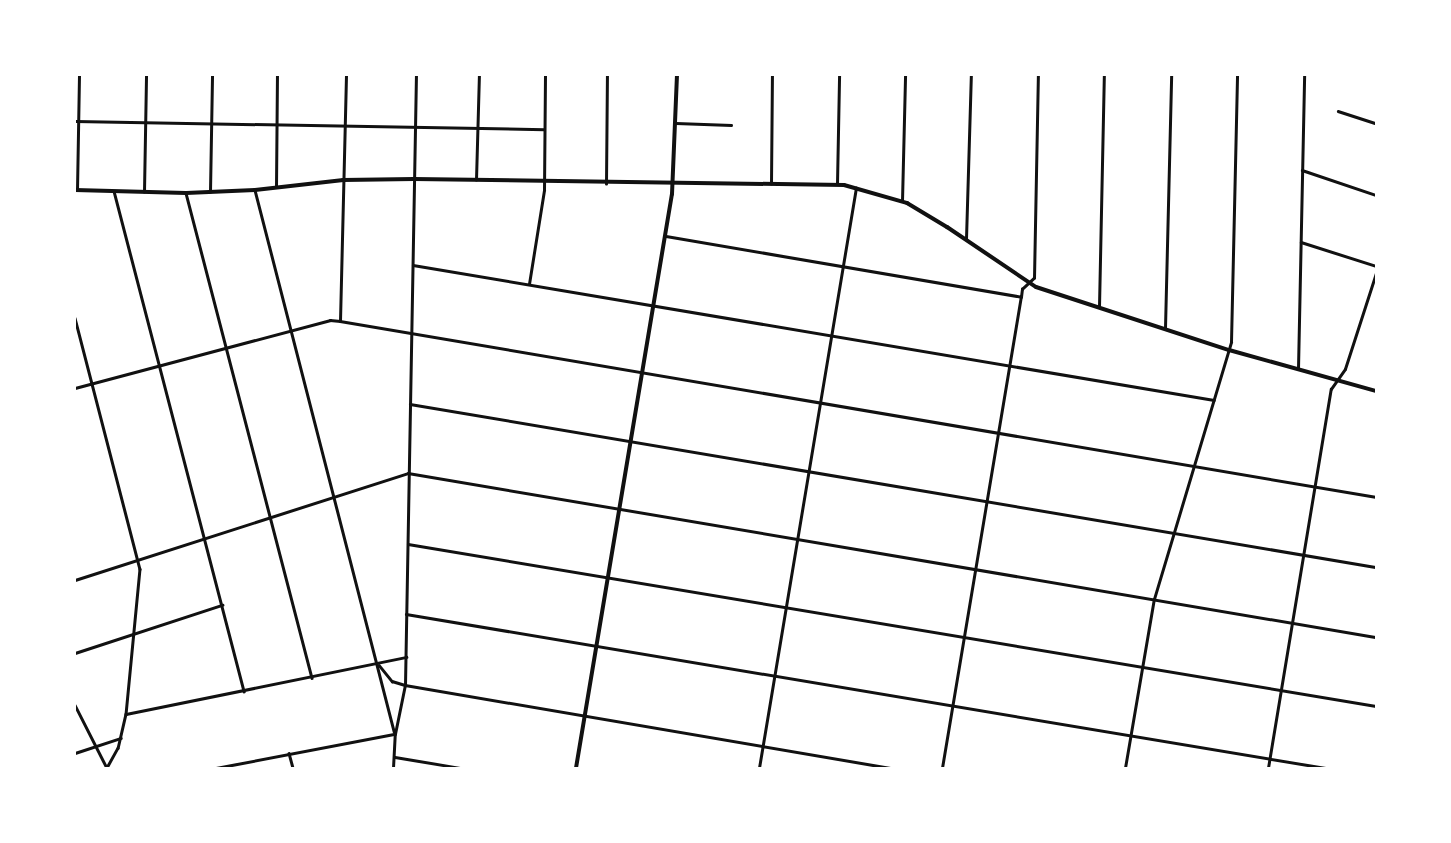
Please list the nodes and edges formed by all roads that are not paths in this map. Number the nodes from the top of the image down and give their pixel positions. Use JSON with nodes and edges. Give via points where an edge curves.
{"nodes":[{"id":1,"x":79,"y":75,"type":"edge"},
{"id":2,"x":146,"y":75,"type":"edge"},
{"id":3,"x":212,"y":75,"type":"edge"},
{"id":4,"x":276,"y":75,"type":"edge"},
{"id":5,"x":346,"y":75,"type":"edge"},
{"id":6,"x":416,"y":75,"type":"edge"},
{"id":7,"x":479,"y":75,"type":"edge"},
{"id":8,"x":545,"y":75,"type":"edge"},
{"id":9,"x":607,"y":75,"type":"edge"},
{"id":10,"x":677,"y":75,"type":"edge"},
{"id":11,"x":772,"y":75,"type":"edge"},
{"id":12,"x":839,"y":75,"type":"edge"},
{"id":13,"x":905,"y":75,"type":"edge"},
{"id":14,"x":971,"y":75,"type":"edge"},
{"id":15,"x":1038,"y":75,"type":"edge"},
{"id":16,"x":1104,"y":75,"type":"edge"},
{"id":17,"x":1170,"y":75,"type":"edge"},
{"id":18,"x":1237,"y":75,"type":"edge"},
{"id":19,"x":1304,"y":75,"type":"edge"},
{"id":20,"x":1338,"y":111,"type":"dead end"},
{"id":21,"x":77,"y":121,"type":"edge"},
{"id":22,"x":146,"y":122,"type":"junction"},
{"id":23,"x":211,"y":123,"type":"junction"},
{"id":24,"x":676,"y":123,"type":"junction"},
{"id":25,"x":1376,"y":123,"type":"edge"},
{"id":26,"x":276,"y":124,"type":"junction"},
{"id":27,"x":731,"y":125,"type":"dead end"},
{"id":28,"x":345,"y":126,"type":"junction"},
{"id":29,"x":415,"y":127,"type":"junction"},
{"id":30,"x":477,"y":128,"type":"junction"},
{"id":31,"x":544,"y":130,"type":"junction"},
{"id":32,"x":1302,"y":170,"type":"junction"},
{"id":33,"x":414,"y":179,"type":"junction"},
{"id":34,"x":343,"y":180,"type":"junction"},
{"id":35,"x":476,"y":180,"type":"junction"},
{"id":36,"x":544,"y":183,"type":"junction"},
{"id":37,"x":606,"y":184,"type":"junction"},
{"id":38,"x":674,"y":184,"type":"junction"},
{"id":39,"x":770,"y":184,"type":"junction"},
{"id":40,"x":837,"y":184,"type":"junction"},
{"id":41,"x":276,"y":187,"type":"junction"},
{"id":42,"x":856,"y":187,"type":"junction"},
{"id":43,"x":76,"y":190,"type":"edge"},
{"id":44,"x":255,"y":190,"type":"junction"},
{"id":45,"x":114,"y":191,"type":"junction"},
{"id":46,"x":144,"y":192,"type":"junction"},
{"id":47,"x":210,"y":192,"type":"junction"},
{"id":48,"x":186,"y":193,"type":"junction"},
{"id":49,"x":1376,"y":195,"type":"edge"},
{"id":50,"x":902,"y":201,"type":"junction"},
{"id":51,"x":666,"y":236,"type":"junction"},
{"id":52,"x":966,"y":239,"type":"junction"},
{"id":53,"x":1301,"y":242,"type":"junction"},
{"id":54,"x":413,"y":265,"type":"junction"},
{"id":55,"x":1376,"y":266,"type":"edge"},
{"id":56,"x":843,"y":267,"type":"junction"},
{"id":57,"x":1376,"y":273,"type":"edge"},
{"id":58,"x":1028,"y":283,"type":"junction"},
{"id":59,"x":530,"y":284,"type":"junction"},
{"id":60,"x":1021,"y":297,"type":"junction"},
{"id":61,"x":654,"y":305,"type":"junction"},
{"id":62,"x":1099,"y":309,"type":"junction"},
{"id":63,"x":75,"y":318,"type":"edge"},
{"id":64,"x":340,"y":321,"type":"junction"},
{"id":65,"x":1165,"y":330,"type":"junction"},
{"id":66,"x":292,"y":332,"type":"junction"},
{"id":67,"x":412,"y":334,"type":"junction"},
{"id":68,"x":832,"y":335,"type":"junction"},
{"id":69,"x":225,"y":348,"type":"junction"},
{"id":70,"x":1229,"y":350,"type":"junction"},
{"id":71,"x":1010,"y":365,"type":"junction"},
{"id":72,"x":159,"y":366,"type":"junction"},
{"id":73,"x":1298,"y":371,"type":"junction"},
{"id":74,"x":642,"y":373,"type":"junction"},
{"id":75,"x":1336,"y":381,"type":"junction"},
{"id":76,"x":92,"y":383,"type":"junction"},
{"id":77,"x":75,"y":388,"type":"edge"},
{"id":78,"x":1376,"y":391,"type":"edge"},
{"id":79,"x":1214,"y":400,"type":"junction"},
{"id":80,"x":820,"y":403,"type":"junction"},
{"id":81,"x":410,"y":404,"type":"junction"},
{"id":82,"x":998,"y":433,"type":"junction"},
{"id":83,"x":631,"y":441,"type":"junction"},
{"id":84,"x":1194,"y":466,"type":"junction"},
{"id":85,"x":809,"y":471,"type":"junction"},
{"id":86,"x":408,"y":473,"type":"junction"},
{"id":87,"x":1315,"y":486,"type":"junction"},
{"id":88,"x":335,"y":496,"type":"junction"},
{"id":89,"x":1376,"y":496,"type":"edge"},
{"id":90,"x":987,"y":501,"type":"junction"},
{"id":91,"x":619,"y":509,"type":"junction"},
{"id":92,"x":270,"y":517,"type":"junction"},
{"id":93,"x":1174,"y":532,"type":"junction"},
{"id":94,"x":204,"y":538,"type":"junction"},
{"id":95,"x":797,"y":539,"type":"junction"},
{"id":96,"x":408,"y":544,"type":"junction"},
{"id":97,"x":1303,"y":555,"type":"junction"},
{"id":98,"x":138,"y":560,"type":"junction"},
{"id":99,"x":1376,"y":567,"type":"edge"},
{"id":100,"x":975,"y":569,"type":"junction"},
{"id":101,"x":608,"y":577,"type":"junction"},
{"id":102,"x":75,"y":580,"type":"edge"},
{"id":103,"x":1154,"y":599,"type":"junction"},
{"id":104,"x":222,"y":605,"type":"junction"},
{"id":105,"x":786,"y":607,"type":"junction"},
{"id":106,"x":406,"y":614,"type":"junction"},
{"id":107,"x":1292,"y":622,"type":"junction"},
{"id":108,"x":134,"y":634,"type":"junction"},
{"id":109,"x":964,"y":637,"type":"junction"},
{"id":110,"x":1376,"y":637,"type":"edge"},
{"id":111,"x":596,"y":645,"type":"junction"},
{"id":112,"x":75,"y":653,"type":"edge"},
{"id":113,"x":406,"y":657,"type":"junction"},
{"id":114,"x":378,"y":664,"type":"junction"},
{"id":115,"x":1142,"y":667,"type":"junction"},
{"id":116,"x":775,"y":676,"type":"junction"},
{"id":117,"x":312,"y":678,"type":"junction"},
{"id":118,"x":405,"y":685,"type":"junction"},
{"id":119,"x":1281,"y":690,"type":"junction"},
{"id":120,"x":244,"y":691,"type":"junction"},
{"id":121,"x":953,"y":704,"type":"junction"},
{"id":122,"x":75,"y":705,"type":"edge"},
{"id":123,"x":1376,"y":706,"type":"edge"},
{"id":124,"x":126,"y":714,"type":"junction"},
{"id":125,"x":585,"y":716,"type":"junction"},
{"id":126,"x":394,"y":734,"type":"junction"},
{"id":127,"x":1130,"y":736,"type":"junction"},
{"id":128,"x":121,"y":738,"type":"junction"},
{"id":129,"x":96,"y":746,"type":"junction"},
{"id":130,"x":763,"y":746,"type":"junction"},
{"id":131,"x":75,"y":753,"type":"edge"},
{"id":132,"x":289,"y":753,"type":"junction"},
{"id":133,"x":395,"y":758,"type":"junction"},
{"id":134,"x":1269,"y":759,"type":"junction"},
{"id":135,"x":107,"y":768,"type":"edge"},
{"id":136,"x":216,"y":768,"type":"edge"},
{"id":137,"x":293,"y":768,"type":"edge"},
{"id":138,"x":393,"y":768,"type":"edge"},
{"id":139,"x":460,"y":768,"type":"edge"},
{"id":140,"x":576,"y":768,"type":"edge"},
{"id":141,"x":759,"y":768,"type":"edge"},
{"id":142,"x":893,"y":768,"type":"edge"},
{"id":143,"x":942,"y":768,"type":"edge"},
{"id":144,"x":1125,"y":768,"type":"edge"},
{"id":145,"x":1268,"y":768,"type":"edge"},
{"id":146,"x":1325,"y":768,"type":"edge"}],
"edges":[{"from":1,"to":21,"type":"street"},
{"from":2,"to":22,"type":"street"},
{"from":3,"to":23,"type":"street"},
{"from":4,"to":26,"type":"street"},
{"from":5,"to":28,"type":"street"},
{"from":6,"to":29,"type":"street"},
{"from":7,"to":30,"type":"street"},
{"from":8,"to":31,"type":"street"},
{"from":9,"to":37,"type":"street"},
{"from":10,"to":24,"type":"main road"},
{"from":11,"to":39,"type":"street"},
{"from":12,"to":40,"type":"street"},
{"from":13,"to":50,"type":"street"},
{"from":14,"to":52,"type":"street"},
{"from":15,"to":58,"type":"street","via":[[1034,278]]},
{"from":16,"to":62,"type":"street"},
{"from":17,"to":65,"type":"street"},
{"from":18,"to":70,"type":"street"},
{"from":19,"to":32,"type":"street"},
{"from":20,"to":25,"type":"street"},
{"from":21,"to":22,"type":"street"},
{"from":21,"to":43,"type":"street"},
{"from":22,"to":23,"type":"street"},
{"from":22,"to":46,"type":"street"},
{"from":23,"to":26,"type":"street"},
{"from":23,"to":47,"type":"street"},
{"from":24,"to":27,"type":"street"},
{"from":24,"to":38,"type":"main road"},
{"from":26,"to":28,"type":"street"},
{"from":26,"to":41,"type":"street"},
{"from":28,"to":29,"type":"street"},
{"from":28,"to":34,"type":"street"},
{"from":29,"to":30,"type":"street"},
{"from":29,"to":33,"type":"street"},
{"from":30,"to":31,"type":"street"},
{"from":30,"to":35,"type":"street"},
{"from":31,"to":36,"type":"street"},
{"from":32,"to":49,"type":"street"},
{"from":32,"to":53,"type":"street"},
{"from":33,"to":34,"type":"main road"},
{"from":33,"to":35,"type":"main road"},
{"from":33,"to":54,"type":"street"},
{"from":34,"to":41,"type":"main road"},
{"from":34,"to":64,"type":"street"},
{"from":35,"to":36,"type":"main road"},
{"from":36,"to":37,"type":"main road"},
{"from":36,"to":59,"type":"street"},
{"from":37,"to":38,"type":"main road"},
{"from":38,"to":39,"type":"main road"},
{"from":38,"to":51,"type":"main road"},
{"from":39,"to":40,"type":"main road"},
{"from":40,"to":42,"type":"main road"},
{"from":41,"to":44,"type":"main road"},
{"from":42,"to":50,"type":"main road"},
{"from":42,"to":56,"type":"street"},
{"from":43,"to":45,"type":"main road"},
{"from":44,"to":47,"type":"main road"},
{"from":44,"to":66,"type":"street"},
{"from":45,"to":46,"type":"main road"},
{"from":45,"to":72,"type":"street"},
{"from":46,"to":48,"type":"main road"},
{"from":47,"to":48,"type":"main road"},
{"from":48,"to":69,"type":"street"},
{"from":50,"to":52,"type":"main road"},
{"from":51,"to":56,"type":"street"},
{"from":51,"to":61,"type":"main road"},
{"from":52,"to":58,"type":"main road"},
{"from":53,"to":55,"type":"street"},
{"from":53,"to":73,"type":"street"},
{"from":54,"to":59,"type":"street"},
{"from":54,"to":67,"type":"street"},
{"from":56,"to":60,"type":"street"},
{"from":56,"to":68,"type":"street"},
{"from":57,"to":75,"type":"street","via":[[1345,369]]},
{"from":58,"to":60,"type":"street"},
{"from":58,"to":62,"type":"main road"},
{"from":59,"to":61,"type":"street"},
{"from":60,"to":71,"type":"street"},
{"from":61,"to":68,"type":"street"},
{"from":61,"to":74,"type":"main road"},
{"from":62,"to":65,"type":"main road"},
{"from":63,"to":76,"type":"street"},
{"from":64,"to":66,"type":"street","via":[[330,320]]},
{"from":64,"to":67,"type":"street"},
{"from":65,"to":70,"type":"main road"},
{"from":66,"to":69,"type":"street"},
{"from":66,"to":88,"type":"street"},
{"from":67,"to":74,"type":"street"},
{"from":67,"to":81,"type":"street"},
{"from":68,"to":71,"type":"street"},
{"from":68,"to":80,"type":"street"},
{"from":69,"to":72,"type":"street"},
{"from":69,"to":92,"type":"street"},
{"from":70,"to":73,"type":"main road"},
{"from":70,"to":79,"type":"street"},
{"from":71,"to":79,"type":"street"},
{"from":71,"to":82,"type":"street"},
{"from":72,"to":76,"type":"street"},
{"from":72,"to":94,"type":"street"},
{"from":73,"to":75,"type":"main road"},
{"from":74,"to":80,"type":"street"},
{"from":74,"to":83,"type":"main road"},
{"from":75,"to":78,"type":"main road"},
{"from":75,"to":87,"type":"street","via":[[1331,389]]},
{"from":76,"to":77,"type":"street"},
{"from":76,"to":98,"type":"street"},
{"from":79,"to":84,"type":"street"},
{"from":80,"to":82,"type":"street"},
{"from":80,"to":85,"type":"street"},
{"from":81,"to":83,"type":"street"},
{"from":81,"to":86,"type":"street"},
{"from":82,"to":84,"type":"street"},
{"from":82,"to":90,"type":"street"},
{"from":83,"to":85,"type":"street"},
{"from":83,"to":91,"type":"main road"},
{"from":84,"to":87,"type":"street"},
{"from":84,"to":93,"type":"street"},
{"from":85,"to":90,"type":"street"},
{"from":85,"to":95,"type":"street"},
{"from":86,"to":88,"type":"street"},
{"from":86,"to":91,"type":"street"},
{"from":86,"to":96,"type":"street"},
{"from":87,"to":89,"type":"street"},
{"from":87,"to":97,"type":"street"},
{"from":88,"to":92,"type":"street"},
{"from":88,"to":114,"type":"street"},
{"from":90,"to":93,"type":"street"},
{"from":90,"to":100,"type":"street"},
{"from":91,"to":95,"type":"street"},
{"from":91,"to":101,"type":"main road"},
{"from":92,"to":94,"type":"street"},
{"from":92,"to":117,"type":"street"},
{"from":93,"to":97,"type":"street"},
{"from":93,"to":103,"type":"street"},
{"from":94,"to":98,"type":"street"},
{"from":94,"to":104,"type":"street"},
{"from":95,"to":100,"type":"street"},
{"from":95,"to":105,"type":"street"},
{"from":96,"to":101,"type":"street"},
{"from":96,"to":106,"type":"street"},
{"from":97,"to":99,"type":"street"},
{"from":97,"to":107,"type":"street"},
{"from":98,"to":102,"type":"street"},
{"from":98,"to":108,"type":"street"},
{"from":100,"to":103,"type":"street"},
{"from":100,"to":109,"type":"street"},
{"from":101,"to":105,"type":"street"},
{"from":101,"to":111,"type":"main road"},
{"from":103,"to":107,"type":"street"},
{"from":103,"to":115,"type":"street"},
{"from":104,"to":108,"type":"street"},
{"from":104,"to":120,"type":"street"},
{"from":105,"to":109,"type":"street"},
{"from":105,"to":116,"type":"street"},
{"from":106,"to":111,"type":"street"},
{"from":106,"to":113,"type":"street"},
{"from":107,"to":110,"type":"street"},
{"from":107,"to":119,"type":"street"},
{"from":108,"to":112,"type":"street"},
{"from":108,"to":124,"type":"street"},
{"from":109,"to":115,"type":"street"},
{"from":109,"to":121,"type":"street"},
{"from":111,"to":116,"type":"street"},
{"from":111,"to":125,"type":"main road"},
{"from":113,"to":114,"type":"street"},
{"from":113,"to":118,"type":"street"},
{"from":114,"to":117,"type":"street"},
{"from":114,"to":118,"type":"street","via":[[392,681]]},
{"from":114,"to":126,"type":"street"},
{"from":115,"to":119,"type":"street"},
{"from":115,"to":127,"type":"street"},
{"from":116,"to":121,"type":"street"},
{"from":116,"to":130,"type":"street"},
{"from":117,"to":120,"type":"street"},
{"from":118,"to":125,"type":"street"},
{"from":118,"to":126,"type":"street"},
{"from":119,"to":123,"type":"street"},
{"from":119,"to":134,"type":"street"},
{"from":120,"to":124,"type":"street"},
{"from":121,"to":127,"type":"street"},
{"from":121,"to":143,"type":"street"},
{"from":122,"to":129,"type":"street"},
{"from":124,"to":128,"type":"street"},
{"from":125,"to":130,"type":"street"},
{"from":125,"to":140,"type":"main road"},
{"from":126,"to":132,"type":"street"},
{"from":126,"to":133,"type":"street"},
{"from":127,"to":134,"type":"street"},
{"from":127,"to":144,"type":"street"},
{"from":128,"to":129,"type":"street"},
{"from":128,"to":135,"type":"street"},
{"from":129,"to":131,"type":"street"},
{"from":129,"to":135,"type":"street"},
{"from":130,"to":141,"type":"street"},
{"from":130,"to":142,"type":"street"},
{"from":132,"to":136,"type":"street"},
{"from":132,"to":137,"type":"street"},
{"from":133,"to":138,"type":"street"},
{"from":133,"to":139,"type":"street"},
{"from":134,"to":145,"type":"street"},
{"from":134,"to":146,"type":"street"}]}
